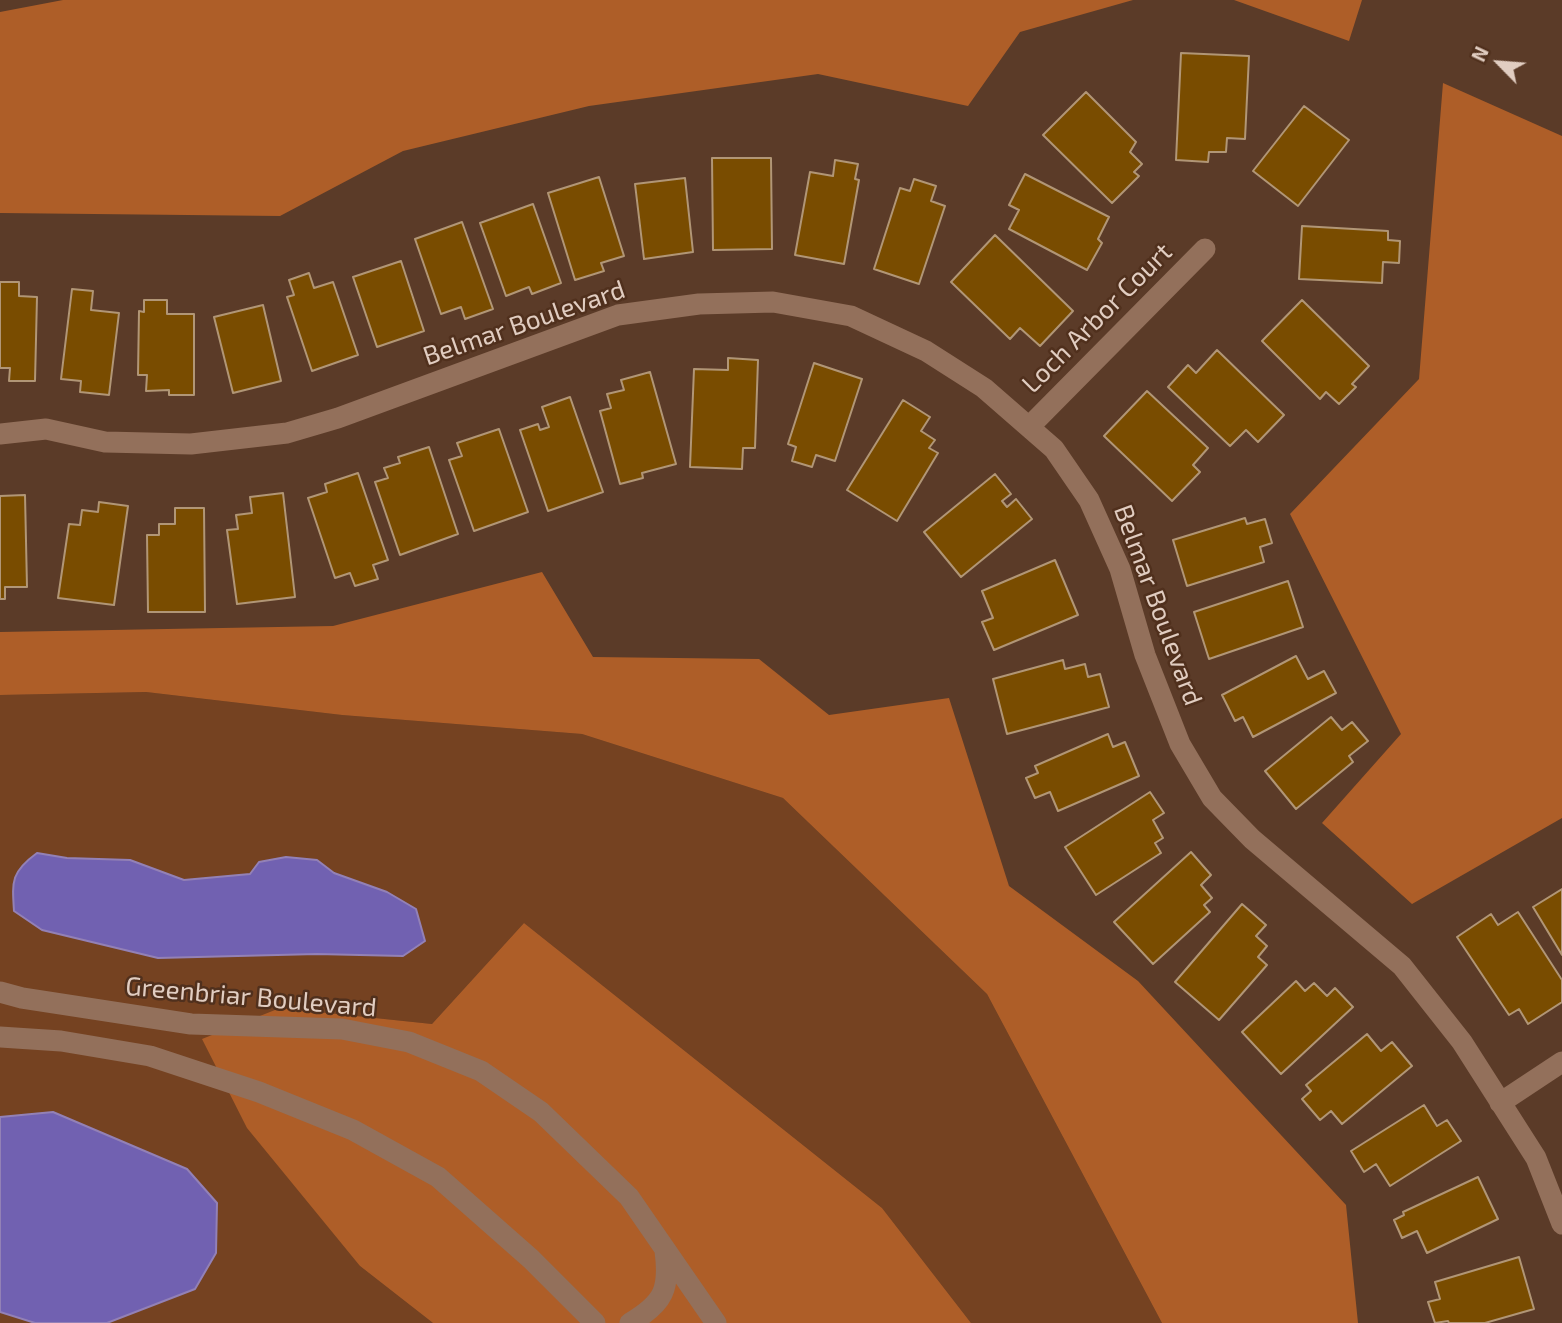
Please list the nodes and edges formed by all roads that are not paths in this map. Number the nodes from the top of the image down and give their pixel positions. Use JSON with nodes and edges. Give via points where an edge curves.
{"nodes":[{"id":1,"x":1205,"y":249,"type":"dead end"},
{"id":2,"x":1029,"y":427,"type":"junction"},
{"id":3,"x":0,"y":434,"type":"edge"},
{"id":4,"x":0,"y":992,"type":"edge"},
{"id":5,"x":0,"y":1037,"type":"edge"},
{"id":6,"x":1562,"y":1062,"type":"edge"},
{"id":7,"x":1500,"y":1103,"type":"junction"},
{"id":8,"x":1562,"y":1224,"type":"edge"},
{"id":9,"x":665,"y":1250,"type":"junction"},
{"id":10,"x":588,"y":1316,"type":"edge"},
{"id":11,"x":620,"y":1323,"type":"edge"},
{"id":12,"x":630,"y":1323,"type":"edge"},
{"id":13,"x":716,"y":1323,"type":"edge"}],
"edges":[{"from":1,"to":2,"type":"street","name":"Loch Arbor Court"},
{"from":2,"to":3,"type":"street","name":"Belmar Boulevard","via":[[984,388],[926,351],[851,316],[773,302],[699,304],[618,315],[287,433],[191,444],[105,442],[46,429]]},
{"from":2,"to":7,"type":"street","name":"Belmar Boulevard","via":[[1054,449],[1089,500],[1120,569],[1145,655],[1180,744],[1212,798],[1252,839],[1402,965],[1462,1042]]},
{"from":4,"to":9,"type":"street","name":"Greenbriar Boulevard","via":[[191,1024],[342,1029],[409,1042],[481,1071],[541,1112],[629,1197]]},
{"from":5,"to":10,"type":"street","via":[[61,1041],[150,1056],[259,1092],[353,1130],[438,1177]]},
{"from":6,"to":7,"type":"street"},
{"from":7,"to":8,"type":"street","name":"Belmar Boulevard","via":[[1536,1158]]},
{"from":9,"to":12,"type":"street","via":[[669,1277],[665,1289],[656,1304]]},
{"from":9,"to":13,"type":"street","name":"Greenbriar Boulevard"},
{"from":10,"to":11,"type":"street"}]}
